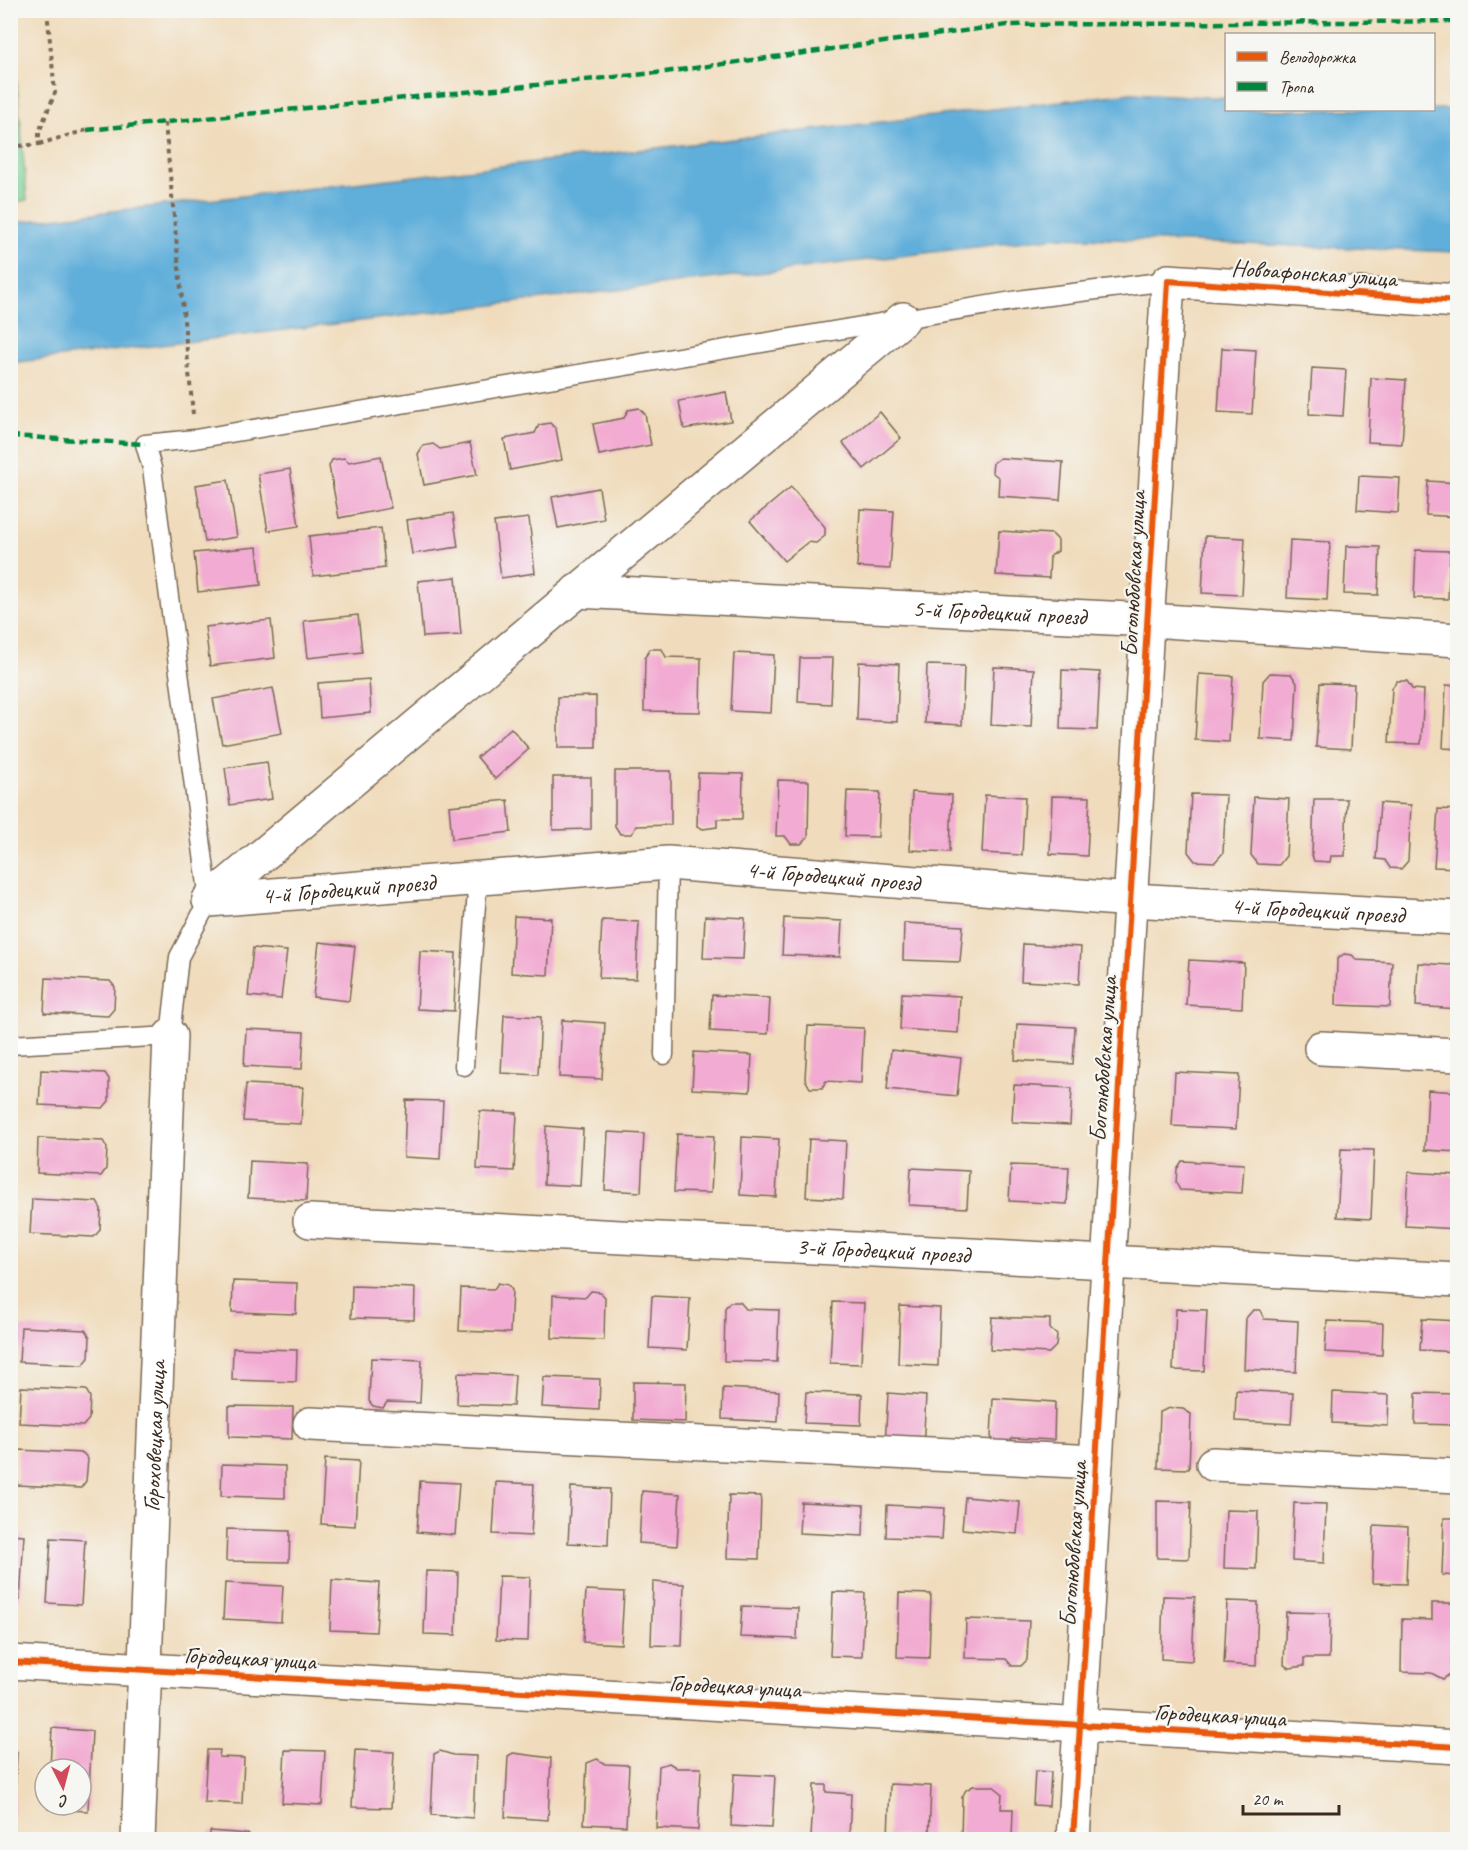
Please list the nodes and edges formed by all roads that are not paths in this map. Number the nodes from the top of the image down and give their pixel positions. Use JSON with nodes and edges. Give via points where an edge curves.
{"nodes":[{"id":1,"x":1168,"y":281,"type":"junction"},
{"id":2,"x":1458,"y":301,"type":"edge"},
{"id":3,"x":903,"y":319,"type":"junction"},
{"id":4,"x":578,"y":591,"type":"junction"},
{"id":5,"x":1149,"y":620,"type":"junction"},
{"id":6,"x":1458,"y":640,"type":"edge"},
{"id":7,"x":668,"y":863,"type":"junction"},
{"id":8,"x":478,"y":878,"type":"junction"},
{"id":9,"x":209,"y":900,"type":"junction"},
{"id":10,"x":1131,"y":900,"type":"junction"},
{"id":11,"x":1458,"y":918,"type":"edge"},
{"id":12,"x":170,"y":1036,"type":"junction"},
{"id":13,"x":10,"y":1045,"type":"edge"},
{"id":14,"x":1321,"y":1048,"type":"dead end"},
{"id":15,"x":664,"y":1055,"type":"dead end"},
{"id":16,"x":1458,"y":1055,"type":"edge"},
{"id":17,"x":465,"y":1066,"type":"dead end"},
{"id":18,"x":310,"y":1221,"type":"dead end"},
{"id":19,"x":1109,"y":1261,"type":"junction"},
{"id":20,"x":1458,"y":1280,"type":"edge"},
{"id":21,"x":310,"y":1424,"type":"dead end"},
{"id":22,"x":1096,"y":1462,"type":"junction"},
{"id":23,"x":1213,"y":1464,"type":"dead end"},
{"id":24,"x":1458,"y":1476,"type":"edge"},
{"id":25,"x":10,"y":1662,"type":"edge"},
{"id":26,"x":147,"y":1670,"type":"junction"},
{"id":27,"x":1080,"y":1724,"type":"junction"},
{"id":28,"x":1458,"y":1747,"type":"edge"},
{"id":29,"x":138,"y":1839,"type":"edge"},
{"id":30,"x":1073,"y":1839,"type":"edge"}],
"edges":[{"from":1,"to":2,"type":"street","name":"Новоафонская улица"},
{"from":1,"to":3,"type":"lane"},
{"from":1,"to":5,"type":"street","name":"Боголюбовская улица"},
{"from":3,"to":4,"type":"street"},
{"from":3,"to":9,"type":"lane","via":[[219,435],[145,444],[152,468]]},
{"from":4,"to":5,"type":"street","name":"5-й Городецкий проезд"},
{"from":4,"to":9,"type":"street"},
{"from":5,"to":6,"type":"street","name":"5-й Городецкий проезд"},
{"from":5,"to":10,"type":"street","name":"Боголюбовская улица"},
{"from":7,"to":8,"type":"street","name":"4-й Городецкий проезд"},
{"from":7,"to":10,"type":"street","name":"4-й Городецкий проезд"},
{"from":7,"to":15,"type":"lane"},
{"from":8,"to":9,"type":"street","name":"4-й Городецкий проезд"},
{"from":8,"to":17,"type":"lane"},
{"from":9,"to":12,"type":"lane","via":[[179,957]]},
{"from":10,"to":11,"type":"street","name":"4-й Городецкий проезд"},
{"from":10,"to":19,"type":"street","name":"Боголюбовская улица"},
{"from":12,"to":13,"type":"lane"},
{"from":12,"to":26,"type":"street","name":"Гороховецкая улица"},
{"from":14,"to":16,"type":"street"},
{"from":18,"to":19,"type":"street","name":"3-й Городецкий проезд"},
{"from":19,"to":20,"type":"street","name":"3-й Городецкий проезд"},
{"from":19,"to":22,"type":"street","name":"Боголюбовская улица"},
{"from":21,"to":22,"type":"street"},
{"from":22,"to":27,"type":"street","name":"Боголюбовская улица"},
{"from":23,"to":24,"type":"street"},
{"from":25,"to":26,"type":"street","name":"Городецкая улица"},
{"from":26,"to":27,"type":"street","name":"Городецкая улица"},
{"from":26,"to":29,"type":"street","name":"Гороховецкая улица"},
{"from":27,"to":28,"type":"street","name":"Городецкая улица"},
{"from":27,"to":30,"type":"street","name":"Боголюбовская улица"}]}
